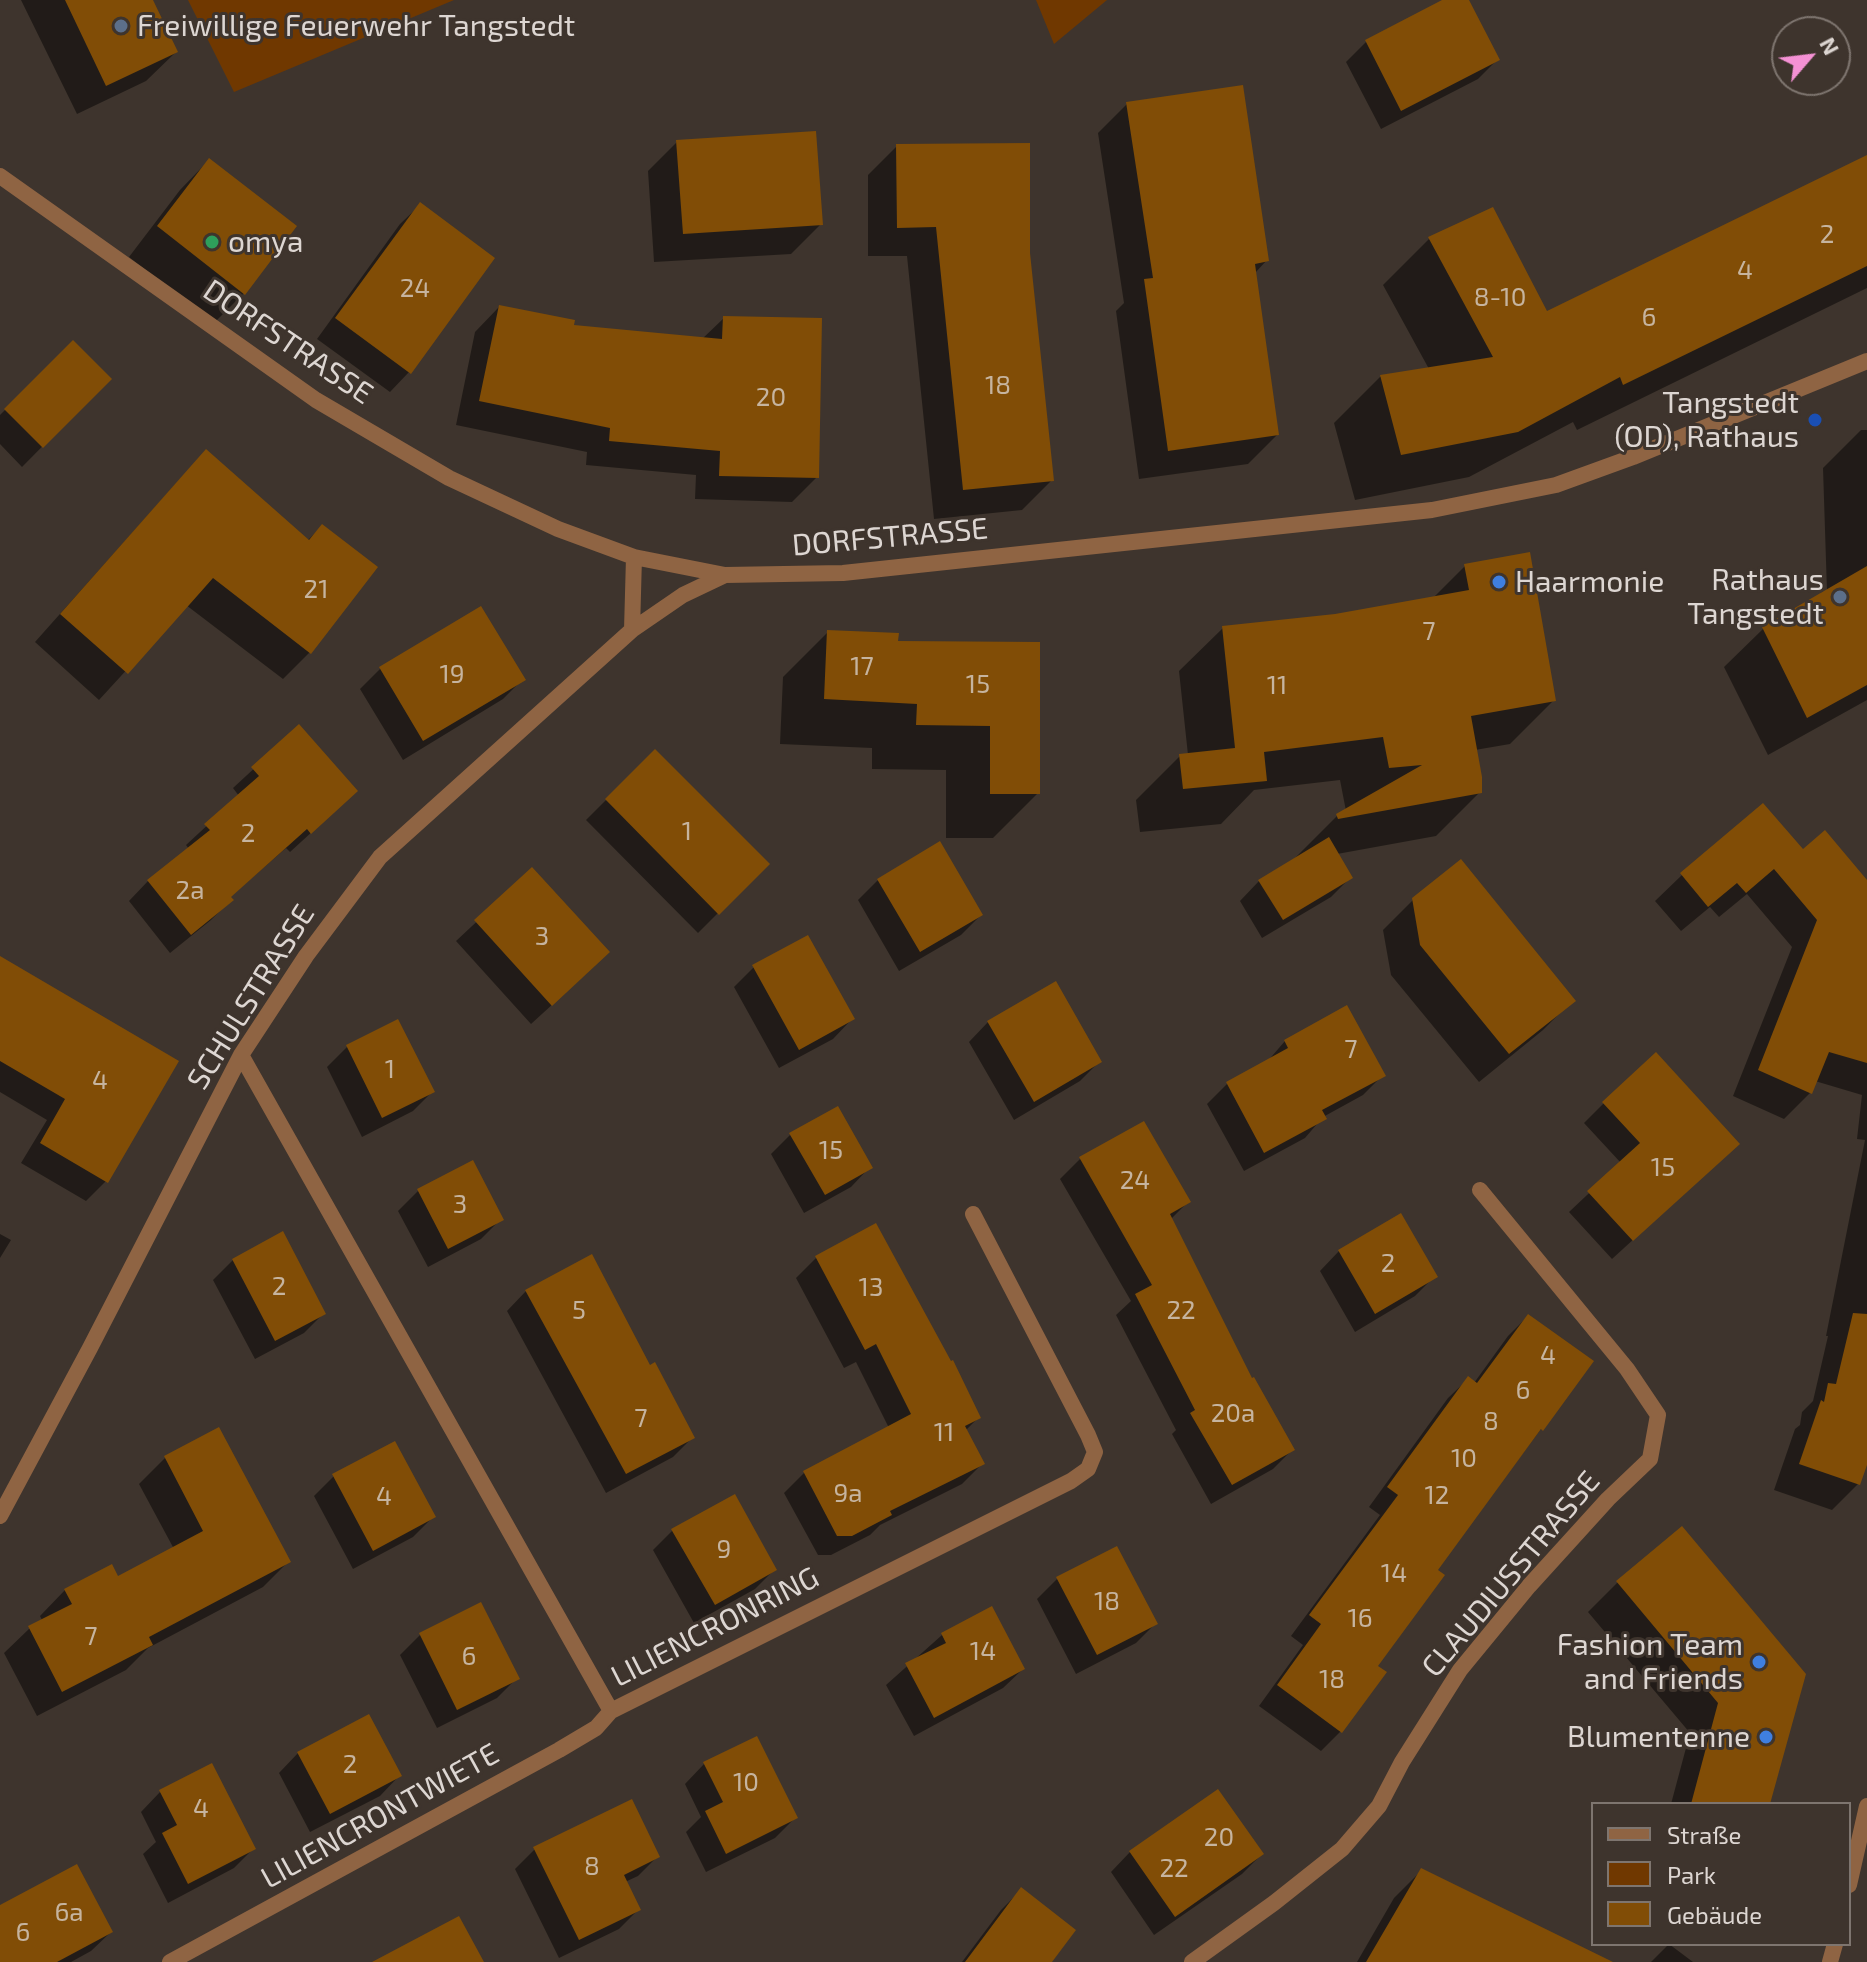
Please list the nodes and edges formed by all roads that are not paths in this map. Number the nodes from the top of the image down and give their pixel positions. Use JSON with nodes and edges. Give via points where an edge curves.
{"nodes":[{"id":1,"x":0,"y":176,"type":"edge"},
{"id":2,"x":1867,"y":361,"type":"edge"},
{"id":3,"x":634,"y":557,"type":"junction"},
{"id":4,"x":725,"y":575,"type":"junction"},
{"id":5,"x":632,"y":630,"type":"junction"},
{"id":6,"x":241,"y":1055,"type":"junction"},
{"id":7,"x":1480,"y":1190,"type":"dead end"},
{"id":8,"x":973,"y":1214,"type":"dead end"},
{"id":9,"x":0,"y":1516,"type":"edge"},
{"id":10,"x":611,"y":1711,"type":"junction"},
{"id":11,"x":1867,"y":1806,"type":"edge"},
{"id":12,"x":1851,"y":1876,"type":"edge"},
{"id":13,"x":170,"y":1962,"type":"edge"},
{"id":14,"x":1192,"y":1962,"type":"edge"}],
"edges":[{"from":1,"to":3,"type":"street","name":"DORFSTRASSE","via":[[316,400],[449,478],[558,529]]},
{"from":2,"to":4,"type":"street","name":"DORFSTRASSE","via":[[1556,485],[1432,510],[843,573]]},
{"from":3,"to":4,"type":"street","name":"DORFSTRASSE"},
{"from":3,"to":5,"type":"street"},
{"from":4,"to":5,"type":"street","name":"SCHULSTRASSE","via":[[683,595]]},
{"from":5,"to":6,"type":"street","name":"SCHULSTRASSE","via":[[380,857]]},
{"from":6,"to":9,"type":"street","name":"SCHULSTRASSE"},
{"from":6,"to":10,"type":"street","name":"LILIENCRONRING"},
{"from":7,"to":14,"type":"street","name":"CLAUDIUSSTRASSE","via":[[1627,1369],[1658,1415],[1650,1459],[1529,1586],[1460,1670],[1379,1806],[1342,1849]]},
{"from":8,"to":10,"type":"street","name":"LILIENCRONRING","via":[[1088,1435],[1095,1452],[1088,1469]]},
{"from":10,"to":13,"type":"street","name":"LILIENCRONTWIETE","via":[[596,1728],[559,1750]]},
{"from":11,"to":12,"type":"street"}]}
